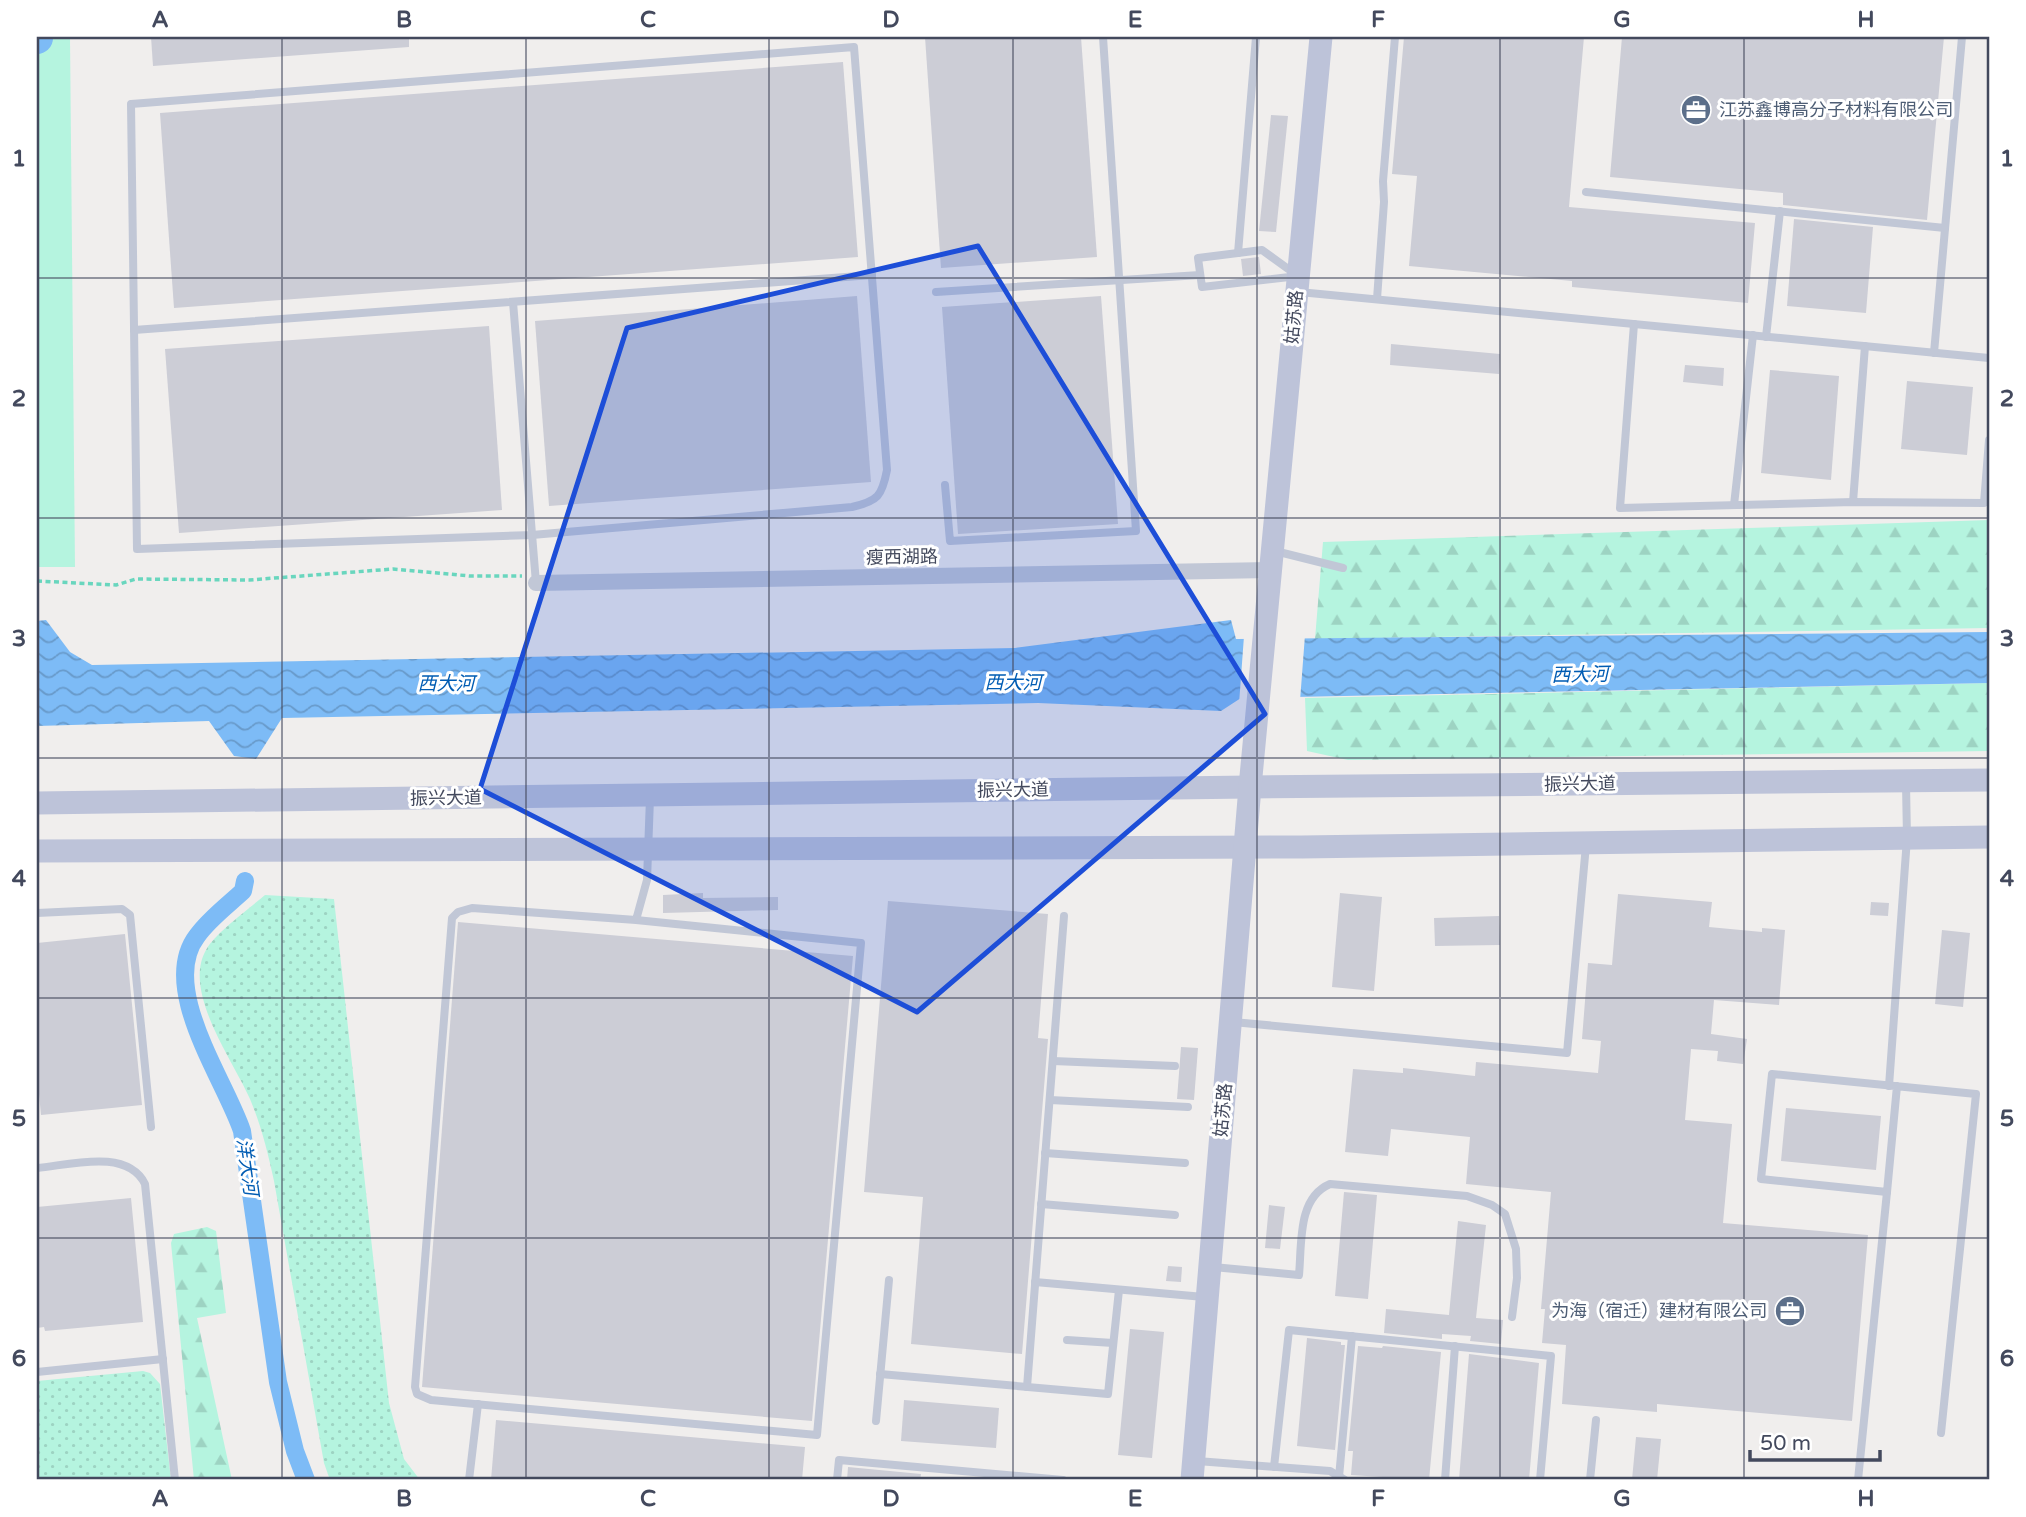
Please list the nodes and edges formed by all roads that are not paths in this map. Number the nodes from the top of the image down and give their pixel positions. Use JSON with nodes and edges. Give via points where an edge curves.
{"nodes":[{"id":1,"x":1103,"y":37,"type":"edge"},
{"id":2,"x":1256,"y":37,"type":"edge"},
{"id":3,"x":1321,"y":37,"type":"edge"},
{"id":4,"x":1395,"y":37,"type":"edge"},
{"id":5,"x":1962,"y":37,"type":"edge"},
{"id":6,"x":1586,"y":192,"type":"dead end"},
{"id":7,"x":1780,"y":211,"type":"junction"},
{"id":8,"x":1945,"y":228,"type":"junction"},
{"id":9,"x":1238,"y":253,"type":"junction"},
{"id":10,"x":872,"y":275,"type":"junction"},
{"id":11,"x":1200,"y":275,"type":"junction"},
{"id":12,"x":1119,"y":280,"type":"junction"},
{"id":13,"x":1297,"y":284,"type":"junction"},
{"id":14,"x":936,"y":292,"type":"dead end"},
{"id":15,"x":1377,"y":299,"type":"junction"},
{"id":16,"x":513,"y":302,"type":"junction"},
{"id":17,"x":1634,"y":324,"type":"junction"},
{"id":18,"x":134,"y":330,"type":"junction"},
{"id":19,"x":1753,"y":335,"type":"junction"},
{"id":20,"x":1766,"y":337,"type":"junction"},
{"id":21,"x":1865,"y":346,"type":"junction"},
{"id":22,"x":1934,"y":353,"type":"junction"},
{"id":23,"x":1989,"y":358,"type":"edge"},
{"id":24,"x":1989,"y":440,"type":"edge"},
{"id":25,"x":946,"y":485,"type":"dead end"},
{"id":26,"x":1853,"y":502,"type":"junction"},
{"id":27,"x":1987,"y":503,"type":"edge"},
{"id":28,"x":1734,"y":505,"type":"junction"},
{"id":29,"x":532,"y":535,"type":"junction"},
{"id":30,"x":1271,"y":560,"type":"junction"},
{"id":31,"x":1343,"y":568,"type":"dead end"},
{"id":32,"x":536,"y":583,"type":"joint"},
{"id":33,"x":1989,"y":780,"type":"edge"},
{"id":34,"x":1905,"y":781,"type":"junction"},
{"id":35,"x":1250,"y":787,"type":"junction"},
{"id":36,"x":650,"y":795,"type":"junction"},
{"id":37,"x":37,"y":803,"type":"edge"},
{"id":38,"x":1989,"y":836,"type":"edge"},
{"id":39,"x":1908,"y":838,"type":"junction"},
{"id":40,"x":1587,"y":842,"type":"junction"},
{"id":41,"x":1245,"y":846,"type":"junction"},
{"id":42,"x":649,"y":849,"type":"junction"},
{"id":43,"x":37,"y":852,"type":"edge"},
{"id":44,"x":37,"y":913,"type":"edge"},
{"id":45,"x":1064,"y":916,"type":"dead end"},
{"id":46,"x":636,"y":920,"type":"junction"},
{"id":47,"x":1231,"y":1022,"type":"junction"},
{"id":48,"x":1053,"y":1061,"type":"junction"},
{"id":49,"x":1175,"y":1066,"type":"dead end"},
{"id":50,"x":1893,"y":1086,"type":"junction"},
{"id":51,"x":1050,"y":1100,"type":"junction"},
{"id":52,"x":1188,"y":1107,"type":"dead end"},
{"id":53,"x":151,"y":1127,"type":"dead end"},
{"id":54,"x":1045,"y":1153,"type":"junction"},
{"id":55,"x":1185,"y":1163,"type":"dead end"},
{"id":56,"x":37,"y":1168,"type":"edge"},
{"id":57,"x":1887,"y":1192,"type":"junction"},
{"id":58,"x":1041,"y":1204,"type":"junction"},
{"id":59,"x":1175,"y":1215,"type":"dead end"},
{"id":60,"x":1210,"y":1267,"type":"junction"},
{"id":61,"x":890,"y":1280,"type":"dead end"},
{"id":62,"x":1035,"y":1282,"type":"junction"},
{"id":63,"x":1119,"y":1290,"type":"junction"},
{"id":64,"x":1207,"y":1298,"type":"junction"},
{"id":65,"x":1513,"y":1317,"type":"dead end"},
{"id":66,"x":1352,"y":1336,"type":"junction"},
{"id":67,"x":1067,"y":1340,"type":"dead end"},
{"id":68,"x":1113,"y":1343,"type":"junction"},
{"id":69,"x":1455,"y":1346,"type":"junction"},
{"id":70,"x":163,"y":1359,"type":"junction"},
{"id":71,"x":37,"y":1372,"type":"edge"},
{"id":72,"x":880,"y":1374,"type":"junction"},
{"id":73,"x":1027,"y":1387,"type":"junction"},
{"id":74,"x":478,"y":1404,"type":"junction"},
{"id":75,"x":1596,"y":1420,"type":"dead end"},
{"id":76,"x":876,"y":1421,"type":"dead end"},
{"id":77,"x":1941,"y":1433,"type":"dead end"},
{"id":78,"x":1275,"y":1467,"type":"junction"},
{"id":79,"x":952,"y":1470,"type":"junction"},
{"id":80,"x":1192,"y":1470,"type":"edge"},
{"id":81,"x":1342,"y":1478,"type":"edge"},
{"id":82,"x":175,"y":1480,"type":"edge"},
{"id":83,"x":469,"y":1480,"type":"edge"},
{"id":84,"x":837,"y":1480,"type":"edge"},
{"id":85,"x":951,"y":1480,"type":"edge"},
{"id":86,"x":1063,"y":1480,"type":"edge"},
{"id":87,"x":1445,"y":1480,"type":"edge"},
{"id":88,"x":1540,"y":1480,"type":"edge"},
{"id":89,"x":1590,"y":1480,"type":"edge"},
{"id":90,"x":1858,"y":1480,"type":"edge"}],
"edges":[{"from":1,"to":12,"type":"lane"},
{"from":2,"to":9,"type":"lane"},
{"from":3,"to":13,"type":"main road","name":"姑苏路"},
{"from":4,"to":15,"type":"lane"},
{"from":5,"to":8,"type":"lane"},
{"from":6,"to":7,"type":"lane"},
{"from":7,"to":8,"type":"lane"},
{"from":7,"to":20,"type":"lane"},
{"from":8,"to":22,"type":"lane"},
{"from":9,"to":11,"type":"lane","via":[[1198,258]]},
{"from":9,"to":13,"type":"lane","via":[[1262,250]]},
{"from":10,"to":16,"type":"lane"},
{"from":10,"to":18,"type":"lane","via":[[854,47],[131,104]]},
{"from":10,"to":29,"type":"lane","via":[[887,470],[884,488],[872,503]]},
{"from":11,"to":12,"type":"lane"},
{"from":11,"to":13,"type":"lane","via":[[1202,287]]},
{"from":12,"to":14,"type":"lane"},
{"from":12,"to":25,"type":"lane","via":[[1136,531],[950,541]]},
{"from":13,"to":15,"type":"lane"},
{"from":13,"to":30,"type":"main road","name":"姑苏路"},
{"from":15,"to":17,"type":"lane"},
{"from":16,"to":18,"type":"lane"},
{"from":16,"to":29,"type":"lane"},
{"from":17,"to":19,"type":"lane"},
{"from":17,"to":28,"type":"lane","via":[[1620,508]]},
{"from":18,"to":29,"type":"lane","via":[[137,549]]},
{"from":19,"to":20,"type":"lane"},
{"from":19,"to":28,"type":"lane"},
{"from":20,"to":21,"type":"lane"},
{"from":21,"to":22,"type":"lane"},
{"from":21,"to":26,"type":"lane"},
{"from":22,"to":23,"type":"lane"},
{"from":24,"to":27,"type":"lane"},
{"from":26,"to":27,"type":"lane"},
{"from":26,"to":28,"type":"lane"},
{"from":29,"to":32,"type":"lane"},
{"from":30,"to":31,"type":"lane"},
{"from":30,"to":32,"type":"street","name":"瘦西湖路"},
{"from":30,"to":35,"type":"main road","name":"姑苏路"},
{"from":33,"to":34,"type":"main road","name":"振兴大道"},
{"from":34,"to":35,"type":"main road","name":"振兴大道"},
{"from":34,"to":39,"type":"lane"},
{"from":35,"to":36,"type":"main road","name":"振兴大道"},
{"from":35,"to":41,"type":"main road","name":"姑苏路"},
{"from":36,"to":37,"type":"main road","name":"振兴大道"},
{"from":36,"to":42,"type":"lane"},
{"from":38,"to":39,"type":"main road"},
{"from":39,"to":40,"type":"main road"},
{"from":39,"to":50,"type":"lane"},
{"from":40,"to":41,"type":"main road"},
{"from":40,"to":47,"type":"lane","via":[[1567,1053]]},
{"from":41,"to":42,"type":"main road"},
{"from":41,"to":47,"type":"main road","name":"姑苏路"},
{"from":42,"to":43,"type":"main road"},
{"from":42,"to":46,"type":"lane","via":[[647,880]]},
{"from":44,"to":53,"type":"lane","via":[[122,909],[130,915]]},
{"from":45,"to":48,"type":"lane"},
{"from":46,"to":74,"type":"lane","via":[[472,908],[452,918],[415,1387],[426,1399]]},
{"from":46,"to":74,"type":"lane","via":[[861,943],[817,1435]]},
{"from":47,"to":60,"type":"main road","name":"姑苏路"},
{"from":48,"to":49,"type":"lane"},
{"from":48,"to":51,"type":"lane"},
{"from":50,"to":57,"type":"lane"},
{"from":50,"to":57,"type":"lane","via":[[1772,1074],[1761,1179]]},
{"from":50,"to":77,"type":"lane","via":[[1976,1094]]},
{"from":51,"to":52,"type":"lane"},
{"from":51,"to":54,"type":"lane"},
{"from":54,"to":55,"type":"lane"},
{"from":54,"to":58,"type":"lane"},
{"from":56,"to":70,"type":"lane","via":[[106,1161],[122,1162],[139,1172],[145,1184]]},
{"from":57,"to":90,"type":"lane"},
{"from":58,"to":59,"type":"lane"},
{"from":58,"to":62,"type":"lane"},
{"from":60,"to":64,"type":"main road","name":"姑苏路"},
{"from":60,"to":65,"type":"lane","via":[[1299,1275],[1306,1210],[1320,1189],[1330,1184],[1467,1196],[1505,1214],[1511,1229],[1517,1278]]},
{"from":61,"to":72,"type":"lane"},
{"from":62,"to":63,"type":"lane"},
{"from":62,"to":73,"type":"lane"},
{"from":63,"to":64,"type":"lane"},
{"from":63,"to":68,"type":"lane"},
{"from":64,"to":80,"type":"main road","name":"姑苏路"},
{"from":66,"to":69,"type":"lane"},
{"from":66,"to":78,"type":"lane","via":[[1289,1330]]},
{"from":66,"to":81,"type":"lane"},
{"from":67,"to":68,"type":"lane"},
{"from":68,"to":73,"type":"lane","via":[[1108,1394]]},
{"from":69,"to":87,"type":"lane"},
{"from":69,"to":88,"type":"lane","via":[[1551,1356]]},
{"from":70,"to":71,"type":"lane"},
{"from":70,"to":82,"type":"lane"},
{"from":72,"to":73,"type":"lane"},
{"from":72,"to":76,"type":"lane"},
{"from":74,"to":83,"type":"lane"},
{"from":75,"to":89,"type":"lane"},
{"from":78,"to":80,"type":"lane"},
{"from":78,"to":81,"type":"lane","via":[[1330,1471]]},
{"from":79,"to":84,"type":"lane","via":[[839,1460]]},
{"from":79,"to":85,"type":"lane"},
{"from":79,"to":86,"type":"lane"}]}
